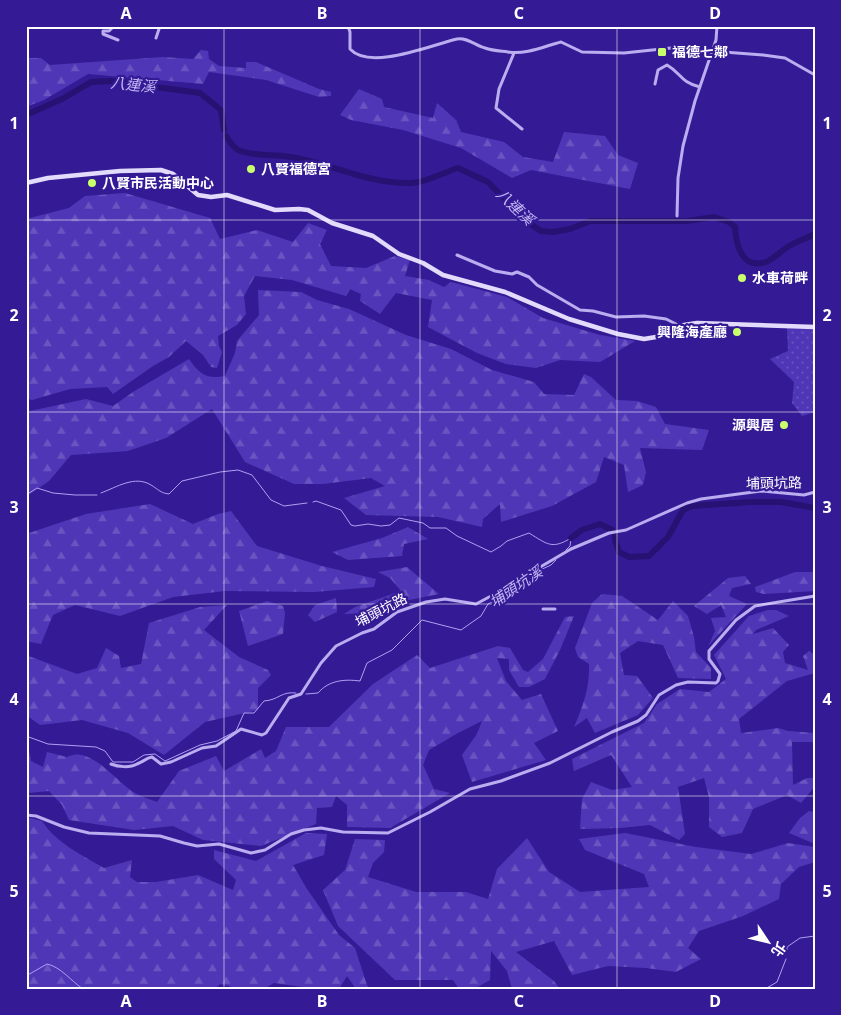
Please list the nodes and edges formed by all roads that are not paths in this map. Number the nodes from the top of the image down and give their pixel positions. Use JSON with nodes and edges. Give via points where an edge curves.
{"nodes":[{"id":1,"x":114,"y":26,"type":"edge"},
{"id":2,"x":160,"y":26,"type":"edge"},
{"id":3,"x":348,"y":26,"type":"edge"},
{"id":4,"x":717,"y":26,"type":"edge"},
{"id":5,"x":156,"y":38,"type":"dead end"},
{"id":6,"x":118,"y":40,"type":"dead end"},
{"id":7,"x":712,"y":51,"type":"junction"},
{"id":8,"x":514,"y":53,"type":"junction"},
{"id":9,"x":815,"y":75,"type":"edge"},
{"id":10,"x":655,"y":84,"type":"dead end"},
{"id":11,"x":700,"y":87,"type":"junction"},
{"id":12,"x":522,"y":129,"type":"dead end"},
{"id":13,"x":26,"y":183,"type":"edge"},
{"id":14,"x":677,"y":216,"type":"dead end"},
{"id":15,"x":457,"y":255,"type":"dead end"},
{"id":16,"x":680,"y":326,"type":"junction"},
{"id":17,"x":815,"y":327,"type":"edge"},
{"id":18,"x":815,"y":492,"type":"edge"},
{"id":19,"x":815,"y":596,"type":"edge"},
{"id":20,"x":543,"y":609,"type":"dead end"},
{"id":21,"x":555,"y":609,"type":"dead end"},
{"id":22,"x":111,"y":764,"type":"dead end"},
{"id":23,"x":26,"y":815,"type":"edge"}],
"edges":[{"from":1,"to":6,"type":"street","via":[[102,34]]},
{"from":2,"to":5,"type":"street"},
{"from":3,"to":8,"type":"street","via":[[350,49],[365,58],[386,58],[463,38],[485,48]]},
{"from":4,"to":7,"type":"street"},
{"from":7,"to":8,"type":"street","via":[[672,48],[624,53],[582,52],[561,42]]},
{"from":7,"to":9,"type":"street","via":[[785,58]]},
{"from":7,"to":11,"type":"street"},
{"from":8,"to":12,"type":"street","via":[[499,89],[496,108]]},
{"from":10,"to":11,"type":"street","via":[[656,73],[667,66],[675,70],[681,79]]},
{"from":11,"to":14,"type":"street","via":[[683,146]]},
{"from":13,"to":16,"type":"street","via":[[120,171],[161,170],[173,174],[198,195],[227,195],[275,210],[308,210],[332,223],[373,236],[399,254],[423,262],[443,274],[506,292],[618,334],[656,337]]},
{"from":15,"to":16,"type":"street","via":[[495,271],[517,272],[529,277],[580,310],[616,317],[644,316]]},
{"from":16,"to":17,"type":"street","via":[[710,322]]},
{"from":18,"to":22,"type":"street","name":"埔頭坑路","via":[[762,491],[700,499],[571,550],[530,573],[515,588],[476,604],[441,599],[397,612],[374,629],[336,646],[301,694],[289,698],[266,733],[262,735],[241,729],[216,746],[202,748],[172,762],[161,764],[152,757],[135,766]]},
{"from":19,"to":23,"type":"street","via":[[755,606],[736,620],[710,651],[709,659],[720,674],[716,683],[676,684],[660,695],[638,722],[550,763],[501,781],[470,788],[388,833],[321,828],[304,830],[265,850],[251,853],[219,844],[197,846],[160,836],[89,833]]},
{"from":20,"to":21,"type":"street"}]}
